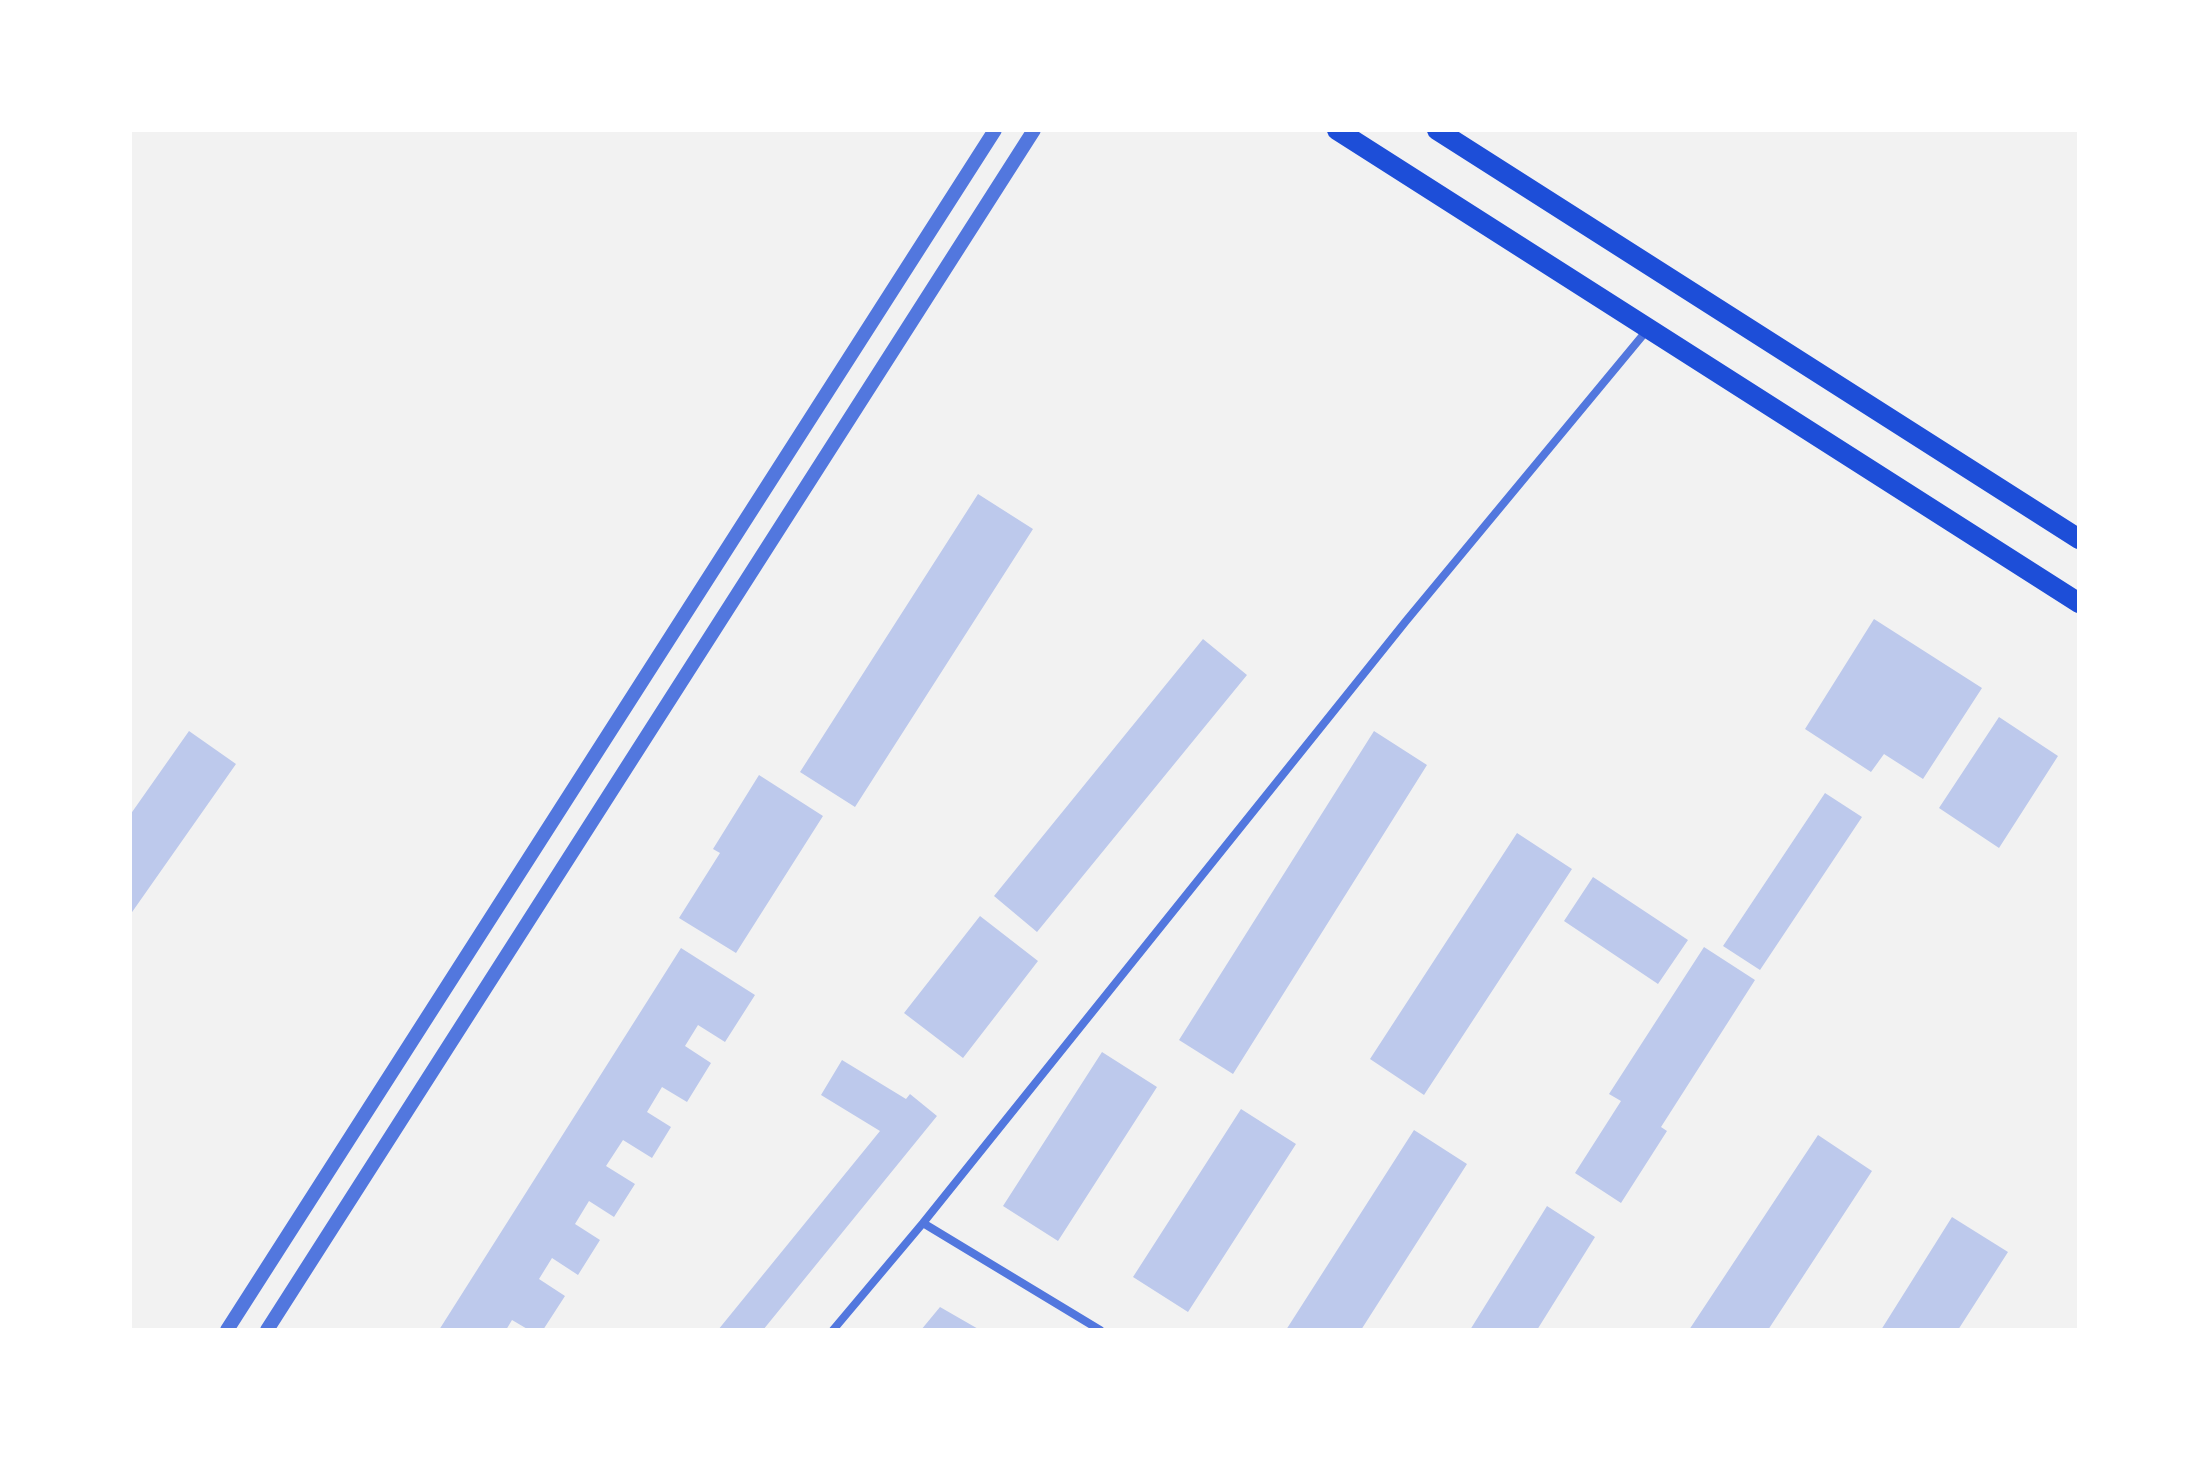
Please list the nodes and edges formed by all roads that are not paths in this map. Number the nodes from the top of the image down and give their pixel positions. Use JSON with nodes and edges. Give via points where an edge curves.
{"nodes":[{"id":1,"x":995,"y":130,"type":"edge"},
{"id":2,"x":1034,"y":130,"type":"edge"},
{"id":3,"x":1337,"y":130,"type":"edge"},
{"id":4,"x":1437,"y":130,"type":"edge"},
{"id":5,"x":1649,"y":328,"type":"junction"},
{"id":6,"x":2079,"y":539,"type":"edge"},
{"id":7,"x":2079,"y":603,"type":"edge"},
{"id":8,"x":923,"y":1223,"type":"junction"},
{"id":9,"x":227,"y":1330,"type":"edge"},
{"id":10,"x":267,"y":1330,"type":"edge"},
{"id":11,"x":833,"y":1330,"type":"edge"},
{"id":12,"x":1100,"y":1330,"type":"edge"}],
"edges":[{"from":1,"to":9,"type":"street"},
{"from":2,"to":10,"type":"street"},
{"from":3,"to":5,"type":"main road"},
{"from":4,"to":6,"type":"main road"},
{"from":5,"to":7,"type":"main road"},
{"from":5,"to":8,"type":"street","via":[[1406,621]]},
{"from":8,"to":11,"type":"street"},
{"from":8,"to":12,"type":"street"}]}
